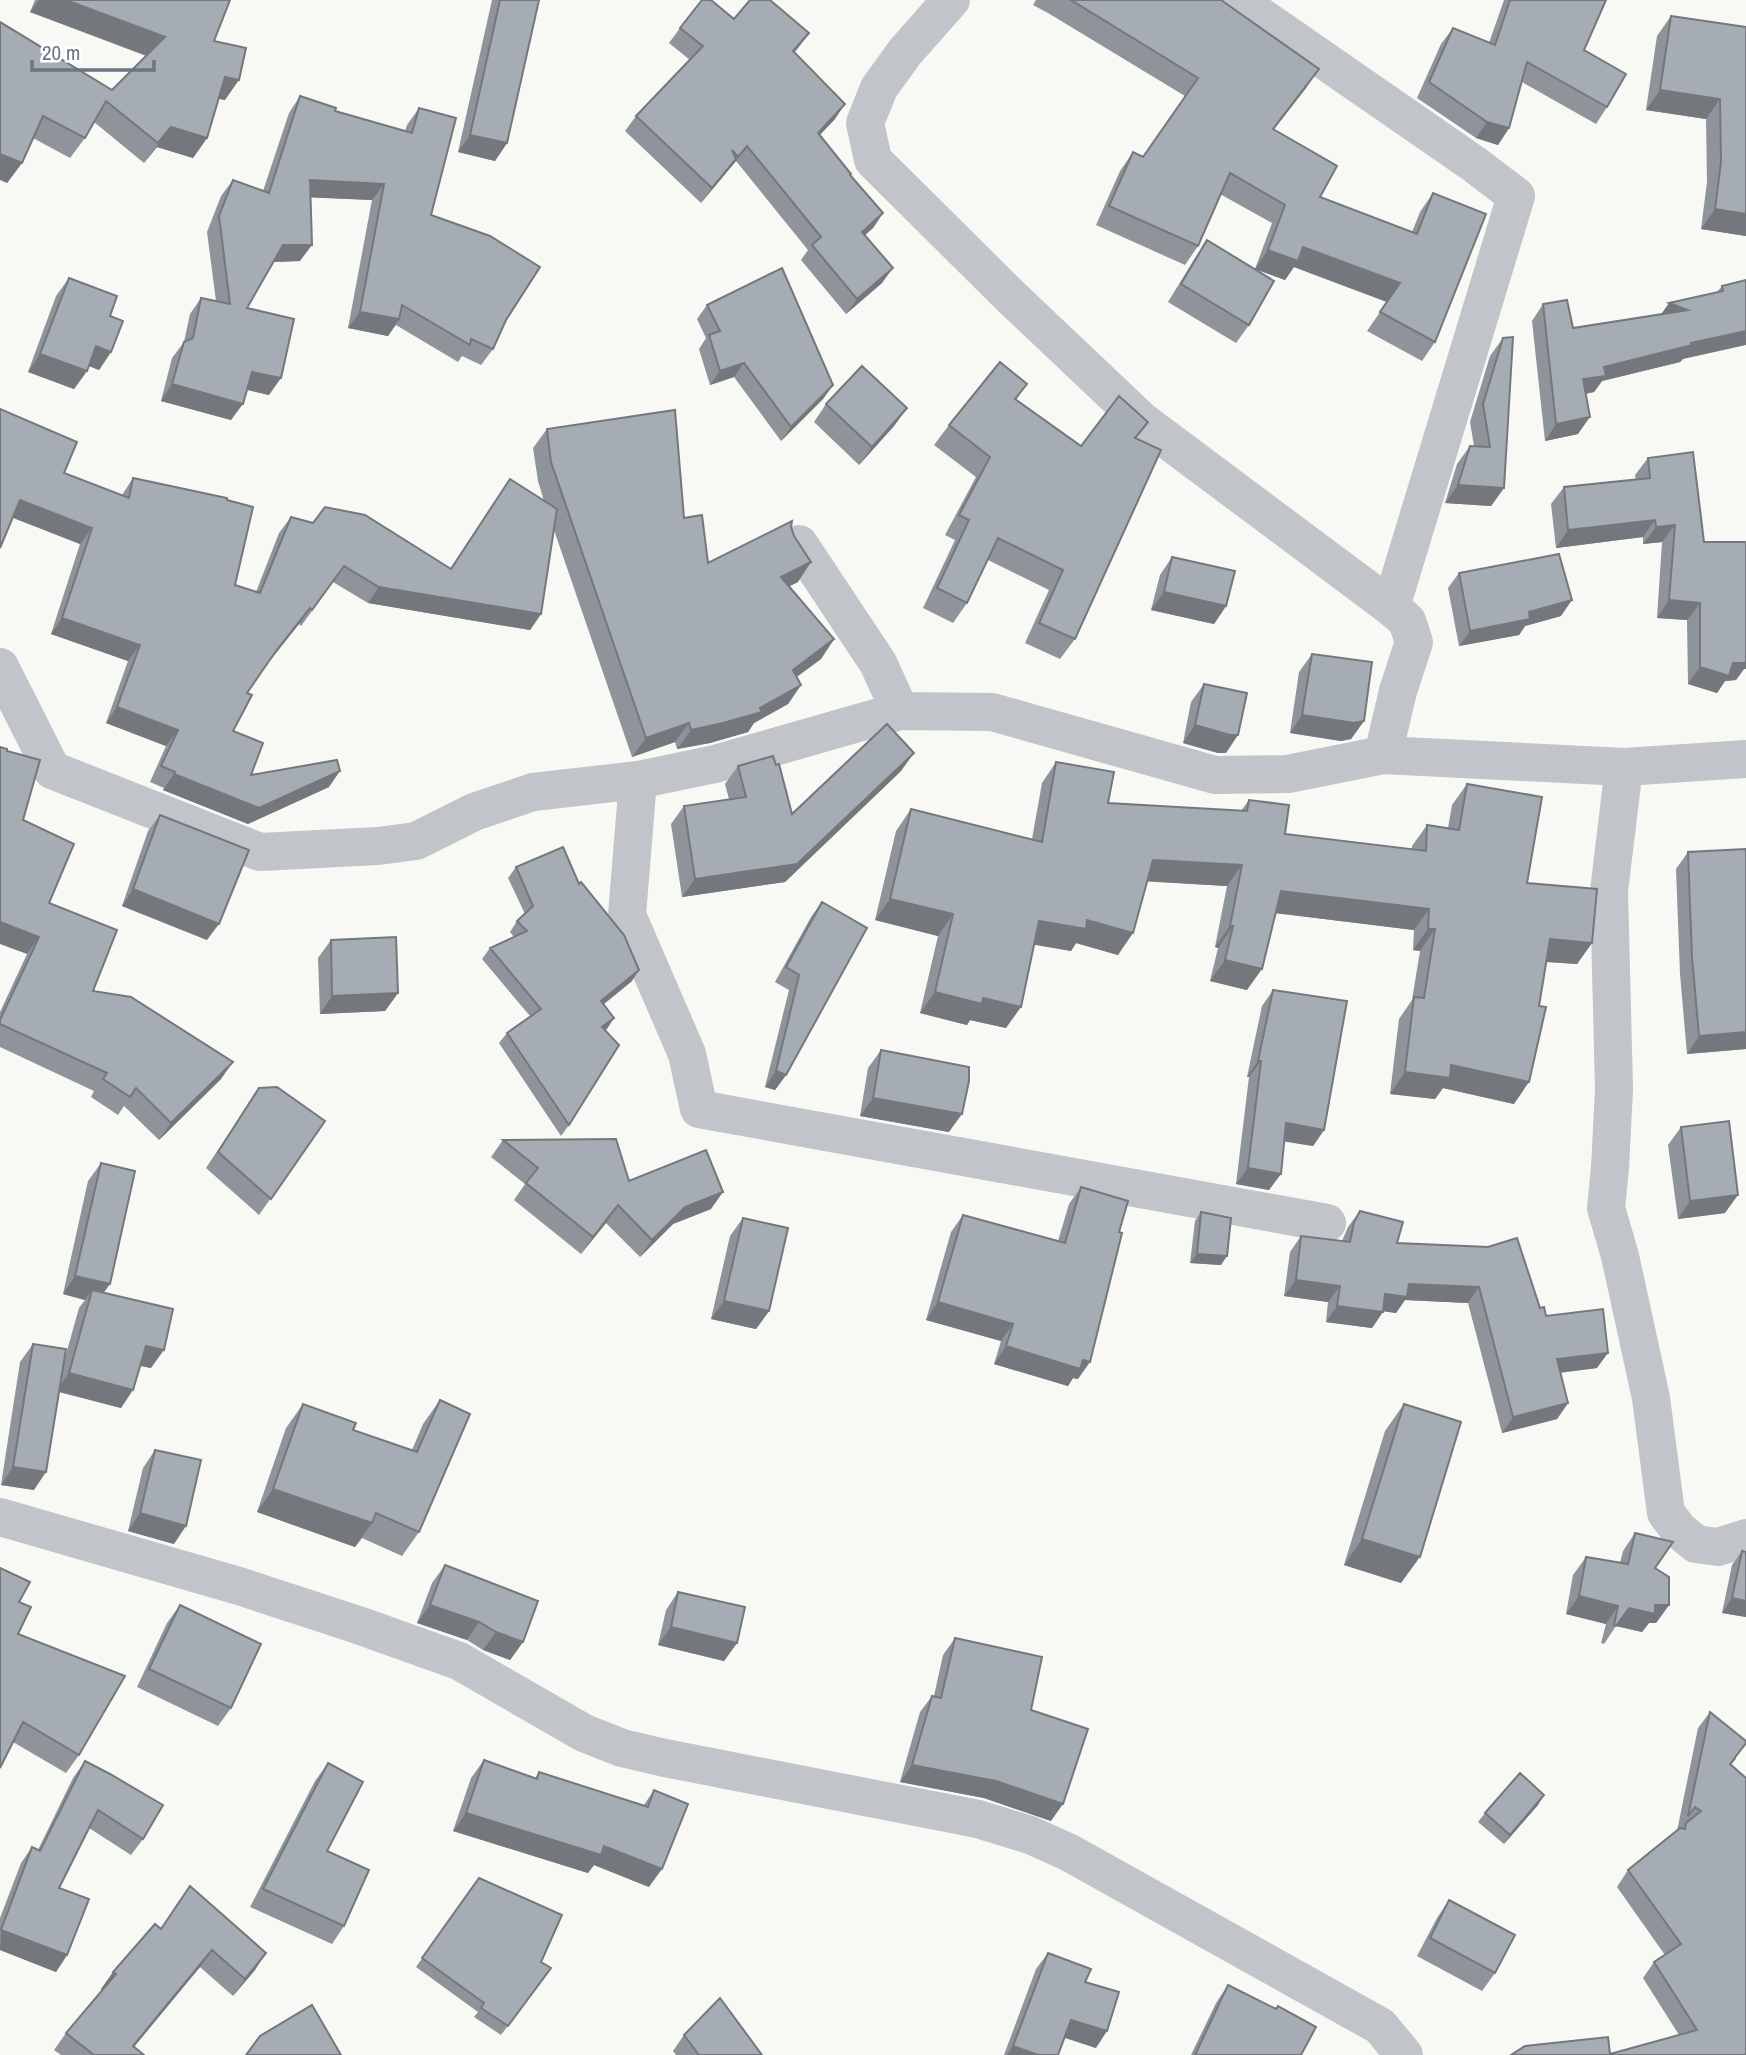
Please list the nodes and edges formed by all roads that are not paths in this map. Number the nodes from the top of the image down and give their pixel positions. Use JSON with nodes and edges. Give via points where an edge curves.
{"nodes":[{"id":1,"x":951,"y":0,"type":"edge"},
{"id":2,"x":1237,"y":0,"type":"edge"},
{"id":3,"x":799,"y":544,"type":"edge"},
{"id":4,"x":1391,"y":607,"type":"junction"},
{"id":5,"x":0,"y":667,"type":"edge"},
{"id":6,"x":900,"y":710,"type":"junction"},
{"id":7,"x":1383,"y":755,"type":"junction"},
{"id":8,"x":1746,"y":760,"type":"edge"},
{"id":9,"x":1624,"y":767,"type":"junction"},
{"id":10,"x":638,"y":780,"type":"junction"},
{"id":11,"x":1327,"y":1223,"type":"dead end"},
{"id":12,"x":0,"y":1517,"type":"edge"},
{"id":13,"x":1746,"y":1538,"type":"edge"},
{"id":14,"x":1404,"y":2055,"type":"edge"}],
"edges":[{"from":1,"to":4,"type":"street","via":[[879,88],[864,124],[873,160],[1142,421]]},
{"from":2,"to":4,"type":"street","via":[[1516,196]]},
{"from":3,"to":6,"type":"street","via":[[878,663]]},
{"from":4,"to":7,"type":"street","via":[[1407,621],[1414,642]]},
{"from":5,"to":10,"type":"street","via":[[52,770],[260,852],[416,841],[474,812],[533,792]]},
{"from":6,"to":7,"type":"street","via":[[992,712],[1215,775],[1288,774]]},
{"from":6,"to":10,"type":"street","via":[[715,764]]},
{"from":7,"to":9,"type":"street"},
{"from":8,"to":9,"type":"street"},
{"from":9,"to":13,"type":"street","via":[[1609,891],[1614,1089],[1606,1208],[1651,1398],[1666,1513],[1696,1544],[1718,1547]]},
{"from":10,"to":11,"type":"street","via":[[627,915],[687,1054],[699,1109]]},
{"from":12,"to":14,"type":"street","via":[[239,1586],[459,1661],[584,1733],[622,1748],[978,1819],[1030,1835],[1380,2026]]}]}
